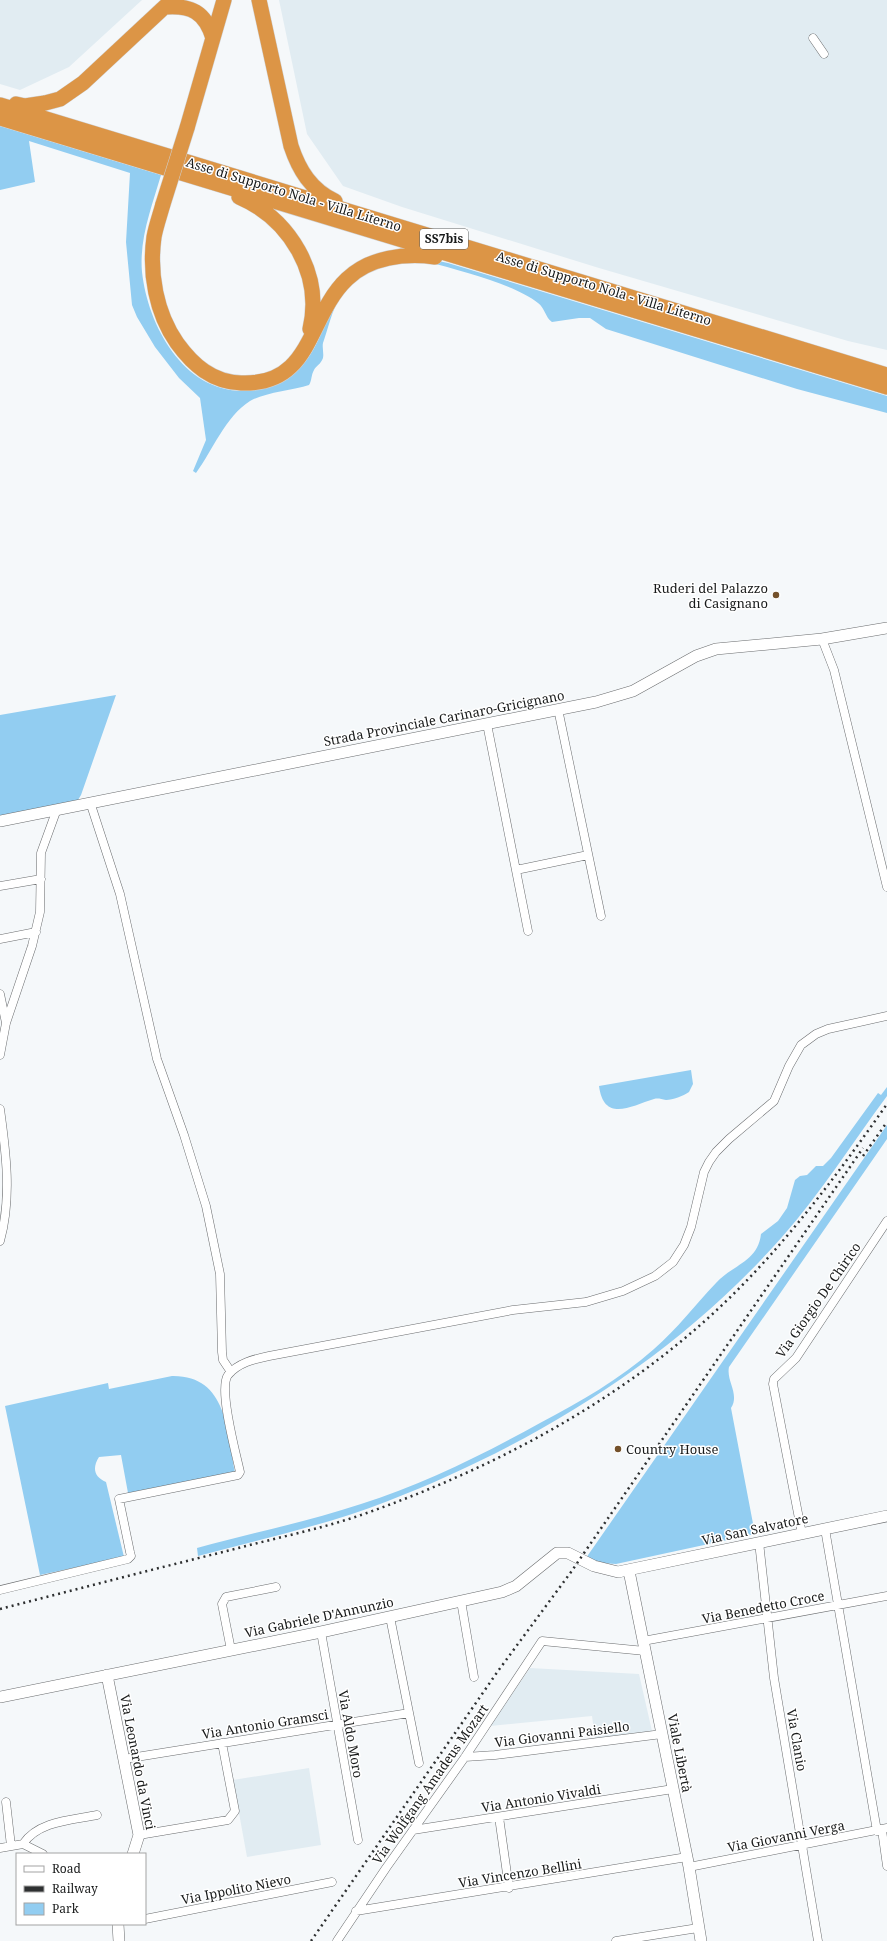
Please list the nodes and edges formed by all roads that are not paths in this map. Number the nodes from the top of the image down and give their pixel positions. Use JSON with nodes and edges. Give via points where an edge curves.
{"nodes":[{"id":1,"x":224,"y":0,"type":"edge"},
{"id":2,"x":259,"y":0,"type":"edge"},
{"id":3,"x":168,"y":4,"type":"edge"},
{"id":4,"x":213,"y":38,"type":"junction"},
{"id":5,"x":813,"y":38,"type":"dead end"},
{"id":6,"x":824,"y":54,"type":"dead end"},
{"id":7,"x":0,"y":103,"type":"edge"},
{"id":8,"x":0,"y":118,"type":"edge"},
{"id":9,"x":191,"y":176,"type":"junction"},
{"id":10,"x":422,"y":233,"type":"junction"},
{"id":11,"x":480,"y":263,"type":"junction"},
{"id":12,"x":305,"y":350,"type":"junction"},
{"id":13,"x":887,"y":375,"type":"edge"},
{"id":14,"x":887,"y":387,"type":"edge"},
{"id":15,"x":887,"y":628,"type":"edge"},
{"id":16,"x":822,"y":639,"type":"junction"},
{"id":17,"x":558,"y":709,"type":"junction"},
{"id":18,"x":487,"y":724,"type":"junction"},
{"id":19,"x":90,"y":802,"type":"junction"},
{"id":20,"x":57,"y":809,"type":"junction"},
{"id":21,"x":0,"y":821,"type":"edge"},
{"id":22,"x":588,"y":855,"type":"junction"},
{"id":23,"x":516,"y":870,"type":"junction"},
{"id":24,"x":41,"y":878,"type":"junction"},
{"id":25,"x":0,"y":886,"type":"edge"},
{"id":26,"x":887,"y":887,"type":"edge"},
{"id":27,"x":600,"y":916,"type":"dead end"},
{"id":28,"x":528,"y":931,"type":"dead end"},
{"id":29,"x":36,"y":932,"type":"junction"},
{"id":30,"x":0,"y":939,"type":"edge"},
{"id":31,"x":0,"y":994,"type":"edge"},
{"id":32,"x":887,"y":1016,"type":"edge"},
{"id":33,"x":6,"y":1023,"type":"junction"},
{"id":34,"x":0,"y":1055,"type":"edge"},
{"id":35,"x":0,"y":1109,"type":"edge"},
{"id":36,"x":2,"y":1161,"type":"edge"},
{"id":37,"x":887,"y":1221,"type":"edge"},
{"id":38,"x":0,"y":1241,"type":"edge"},
{"id":39,"x":231,"y":1372,"type":"junction"},
{"id":40,"x":887,"y":1516,"type":"edge"},
{"id":41,"x":824,"y":1529,"type":"junction"},
{"id":42,"x":802,"y":1534,"type":"junction"},
{"id":43,"x":759,"y":1542,"type":"junction"},
{"id":44,"x":629,"y":1571,"type":"junction"},
{"id":45,"x":276,"y":1587,"type":"dead end"},
{"id":46,"x":0,"y":1590,"type":"edge"},
{"id":47,"x":887,"y":1596,"type":"edge"},
{"id":48,"x":461,"y":1601,"type":"junction"},
{"id":49,"x":837,"y":1605,"type":"junction"},
{"id":50,"x":390,"y":1617,"type":"junction"},
{"id":51,"x":767,"y":1618,"type":"junction"},
{"id":52,"x":321,"y":1632,"type":"junction"},
{"id":53,"x":542,"y":1641,"type":"joint"},
{"id":54,"x":644,"y":1646,"type":"junction"},
{"id":55,"x":231,"y":1650,"type":"junction"},
{"id":56,"x":107,"y":1675,"type":"junction"},
{"id":57,"x":474,"y":1677,"type":"dead end"},
{"id":58,"x":0,"y":1697,"type":"edge"},
{"id":59,"x":409,"y":1713,"type":"junction"},
{"id":60,"x":338,"y":1725,"type":"junction"},
{"id":61,"x":662,"y":1734,"type":"junction"},
{"id":62,"x":222,"y":1743,"type":"junction"},
{"id":63,"x":465,"y":1757,"type":"junction"},
{"id":64,"x":124,"y":1759,"type":"junction"},
{"id":65,"x":419,"y":1762,"type":"dead end"},
{"id":66,"x":673,"y":1789,"type":"junction"},
{"id":67,"x":6,"y":1802,"type":"dead end"},
{"id":68,"x":97,"y":1815,"type":"dead end"},
{"id":69,"x":499,"y":1817,"type":"junction"},
{"id":70,"x":413,"y":1830,"type":"junction"},
{"id":71,"x":882,"y":1830,"type":"edge"},
{"id":72,"x":139,"y":1835,"type":"junction"},
{"id":73,"x":358,"y":1840,"type":"dead end"},
{"id":74,"x":23,"y":1844,"type":"junction"},
{"id":75,"x":11,"y":1846,"type":"junction"},
{"id":76,"x":803,"y":1846,"type":"junction"},
{"id":77,"x":0,"y":1848,"type":"edge"},
{"id":78,"x":41,"y":1853,"type":"edge"},
{"id":79,"x":133,"y":1853,"type":"edge"},
{"id":80,"x":688,"y":1862,"type":"junction"},
{"id":81,"x":887,"y":1866,"type":"edge"},
{"id":82,"x":332,"y":1882,"type":"dead end"},
{"id":83,"x":509,"y":1888,"type":"junction"},
{"id":84,"x":356,"y":1911,"type":"junction"},
{"id":85,"x":146,"y":1919,"type":"edge"},
{"id":86,"x":118,"y":1925,"type":"edge"},
{"id":87,"x":698,"y":1928,"type":"junction"},
{"id":88,"x":119,"y":1941,"type":"edge"},
{"id":89,"x":337,"y":1941,"type":"edge"},
{"id":90,"x":616,"y":1941,"type":"edge"},
{"id":91,"x":701,"y":1941,"type":"edge"},
{"id":92,"x":818,"y":1941,"type":"edge"}],
"edges":[{"from":1,"to":4,"type":"highway"},
{"from":2,"to":10,"type":"highway","via":[[292,146],[303,174],[325,196]]},
{"from":3,"to":4,"type":"highway","via":[[195,11],[209,24]]},
{"from":3,"to":7,"type":"highway","via":[[83,83],[60,98],[25,106]]},
{"from":4,"to":12,"type":"highway","bridge":true,"via":[[154,236],[153,274],[162,316],[186,356],[216,379],[234,383],[266,382],[291,368]]},
{"from":5,"to":6,"type":"street"},
{"from":7,"to":10,"type":"highway","name":"Asse di Supporto Nola - Villa Literno","number":"SS7bis"},
{"from":8,"to":9,"type":"highway","name":"Asse di Supporto Nola - Villa Literno","number":"SS7bis"},
{"from":9,"to":11,"type":"highway","name":"Asse di Supporto Nola - Villa Literno","number":"SS7bis"},
{"from":9,"to":12,"type":"highway","via":[[246,200],[272,217],[301,252],[313,292],[314,310]]},
{"from":10,"to":13,"type":"highway","name":"Asse di Supporto Nola - Villa Literno","number":"SS7bis"},
{"from":11,"to":12,"type":"highway","via":[[418,255],[377,261],[348,278],[334,293]]},
{"from":11,"to":14,"type":"highway","name":"Asse di Supporto Nola - Villa Literno","number":"SS7bis"},
{"from":15,"to":16,"type":"street","name":"Strada Provinciale Carinaro-Gricignano"},
{"from":16,"to":17,"type":"street","name":"Strada Provinciale Carinaro-Gricignano","via":[[716,649],[696,656],[633,691],[596,702]]},
{"from":16,"to":26,"type":"street","via":[[834,670]]},
{"from":17,"to":18,"type":"street","name":"Strada Provinciale Carinaro-Gricignano"},
{"from":17,"to":22,"type":"street"},
{"from":18,"to":19,"type":"street","name":"Strada Provinciale Carinaro-Gricignano"},
{"from":18,"to":23,"type":"street"},
{"from":19,"to":20,"type":"street","name":"Strada Provinciale Carinaro-Gricignano"},
{"from":19,"to":39,"type":"street","via":[[122,901],[157,1059],[206,1206],[220,1274],[223,1360]]},
{"from":20,"to":21,"type":"street","name":"Strada Provinciale Carinaro-Gricignano"},
{"from":20,"to":24,"type":"street","via":[[41,853]]},
{"from":22,"to":23,"type":"street"},
{"from":22,"to":27,"type":"street"},
{"from":23,"to":28,"type":"street"},
{"from":24,"to":25,"type":"street"},
{"from":24,"to":29,"type":"street","via":[[40,912]]},
{"from":29,"to":30,"type":"street"},
{"from":29,"to":33,"type":"street"},
{"from":31,"to":33,"type":"street"},
{"from":32,"to":39,"type":"street","via":[[828,1029],[816,1034],[801,1046],[774,1101],[729,1139],[709,1162],[684,1245],[673,1262],[655,1276],[623,1291],[586,1302],[512,1310],[269,1356],[248,1362]]},
{"from":33,"to":34,"type":"street"},
{"from":35,"to":36,"type":"street"},
{"from":36,"to":38,"type":"street","via":[[8,1193]]},
{"from":37,"to":42,"type":"street","name":"Via Giorgio De Chirico","via":[[796,1358],[774,1378],[773,1384]]},
{"from":39,"to":46,"type":"street","via":[[224,1383],[225,1401],[240,1472],[238,1475],[119,1499],[131,1556],[128,1560]]},
{"from":40,"to":41,"type":"street","name":"Via San Salvatore"},
{"from":41,"to":42,"type":"street","name":"Via San Salvatore"},
{"from":41,"to":49,"type":"street"},
{"from":42,"to":43,"type":"street","name":"Via San Salvatore"},
{"from":43,"to":44,"type":"street","name":"Via San Salvatore"},
{"from":43,"to":51,"type":"street","name":"Via Clanio"},
{"from":44,"to":48,"type":"street","name":"Via Gabriele D'Annunzio","via":[[606,1570],[568,1553],[557,1553],[516,1586],[502,1592]]},
{"from":44,"to":54,"type":"street","name":"Viale Libertà"},
{"from":45,"to":55,"type":"street","via":[[226,1598],[222,1604]]},
{"from":47,"to":49,"type":"street","name":"Via Benedetto Croce"},
{"from":48,"to":50,"type":"street","name":"Via Gabriele D'Annunzio"},
{"from":48,"to":57,"type":"street"},
{"from":49,"to":51,"type":"street","name":"Via Benedetto Croce"},
{"from":49,"to":71,"type":"street"},
{"from":50,"to":52,"type":"street","name":"Via Gabriele D'Annunzio"},
{"from":50,"to":59,"type":"street"},
{"from":51,"to":54,"type":"street","name":"Via Benedetto Croce"},
{"from":51,"to":76,"type":"street","name":"Via Clanio","via":[[774,1678]]},
{"from":52,"to":55,"type":"street","name":"Via Gabriele D'Annunzio"},
{"from":52,"to":60,"type":"street","name":"Via Aldo Moro"},
{"from":53,"to":54,"type":"street","name":"Via Benedetto Croce"},
{"from":53,"to":63,"type":"street","name":"Via Wolfgang Amadeus Mozart"},
{"from":54,"to":61,"type":"street","name":"Viale Libertà"},
{"from":55,"to":56,"type":"street","name":"Via Gabriele D'Annunzio"},
{"from":56,"to":58,"type":"street","name":"Via Gabriele D'Annunzio"},
{"from":56,"to":64,"type":"street","name":"Via Leonardo da Vinci"},
{"from":59,"to":60,"type":"street","name":"Via Antonio Gramsci"},
{"from":59,"to":65,"type":"street"},
{"from":60,"to":62,"type":"street","name":"Via Antonio Gramsci"},
{"from":60,"to":73,"type":"street","name":"Via Aldo Moro"},
{"from":61,"to":63,"type":"street","name":"Via Giovanni Paisiello"},
{"from":61,"to":66,"type":"street","name":"Viale Libertà"},
{"from":62,"to":64,"type":"street","name":"Via Antonio Gramsci"},
{"from":62,"to":72,"type":"street","via":[[235,1810],[228,1820]]},
{"from":63,"to":70,"type":"street","name":"Via Wolfgang Amadeus Mozart"},
{"from":64,"to":72,"type":"street","name":"Via Leonardo da Vinci"},
{"from":66,"to":69,"type":"street","name":"Via Antonio Vivaldi"},
{"from":66,"to":80,"type":"street","name":"Viale Libertà"},
{"from":67,"to":75,"type":"street"},
{"from":68,"to":74,"type":"street","via":[[43,1827],[28,1836]]},
{"from":69,"to":70,"type":"street","name":"Via Antonio Vivaldi"},
{"from":69,"to":83,"type":"street"},
{"from":70,"to":84,"type":"street","name":"Via Wolfgang Amadeus Mozart"},
{"from":71,"to":76,"type":"street","name":"Via Giovanni Verga"},
{"from":71,"to":81,"type":"street"},
{"from":72,"to":79,"type":"street","name":"Via Leonardo da Vinci"},
{"from":74,"to":75,"type":"street"},
{"from":74,"to":78,"type":"street"},
{"from":75,"to":77,"type":"street"},
{"from":76,"to":80,"type":"street","name":"Via Giovanni Verga"},
{"from":76,"to":92,"type":"street","name":"Via Clanio"},
{"from":80,"to":83,"type":"street","name":"Via Vincenzo Bellini"},
{"from":80,"to":87,"type":"street","name":"Viale Libertà"},
{"from":82,"to":85,"type":"street","name":"Via Ippolito Nievo"},
{"from":83,"to":84,"type":"street","name":"Via Vincenzo Bellini"},
{"from":84,"to":89,"type":"street","name":"Via Wolfgang Amadeus Mozart"},
{"from":86,"to":88,"type":"street"},
{"from":87,"to":90,"type":"street"},
{"from":87,"to":91,"type":"street","name":"Viale Libertà"}]}
